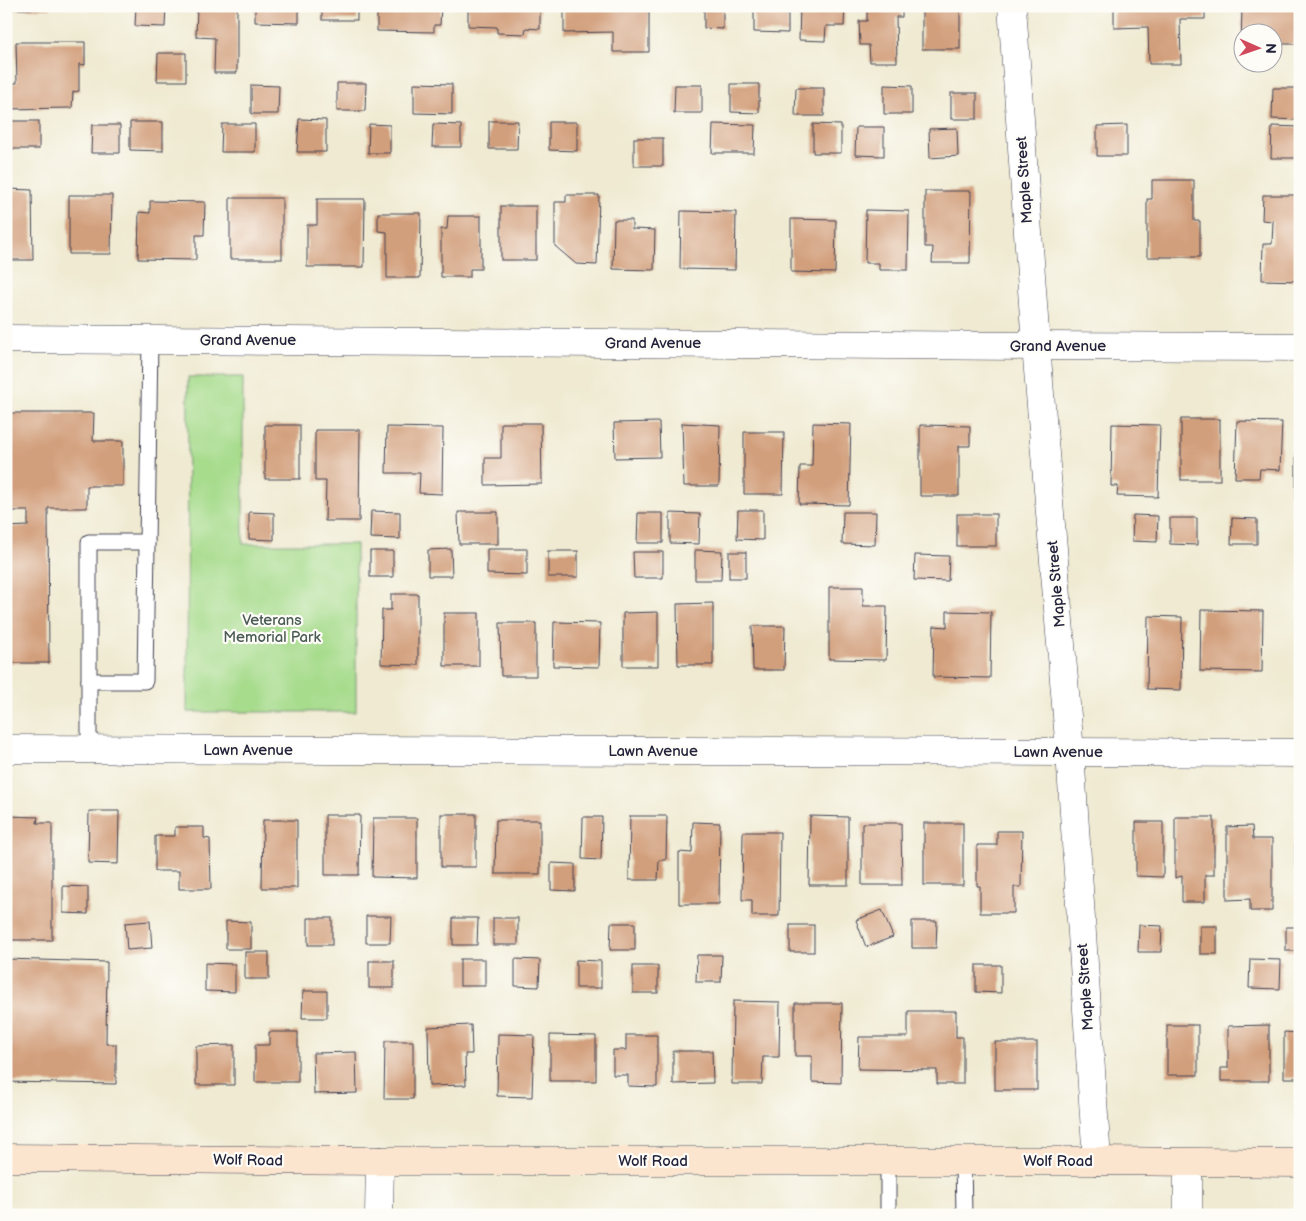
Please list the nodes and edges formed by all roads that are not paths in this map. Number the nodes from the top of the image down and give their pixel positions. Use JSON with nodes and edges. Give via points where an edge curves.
{"nodes":[{"id":1,"x":1012,"y":6,"type":"edge"},
{"id":2,"x":6,"y":339,"type":"edge"},
{"id":3,"x":150,"y":340,"type":"junction"},
{"id":4,"x":1036,"y":346,"type":"junction"},
{"id":5,"x":1300,"y":347,"type":"edge"},
{"id":6,"x":147,"y":542,"type":"junction"},
{"id":7,"x":90,"y":682,"type":"junction"},
{"id":8,"x":6,"y":749,"type":"edge"},
{"id":9,"x":89,"y":749,"type":"junction"},
{"id":10,"x":1070,"y":752,"type":"junction"},
{"id":11,"x":1300,"y":754,"type":"edge"},
{"id":12,"x":6,"y":1158,"type":"edge"},
{"id":13,"x":380,"y":1161,"type":"junction"},
{"id":14,"x":888,"y":1161,"type":"junction"},
{"id":15,"x":963,"y":1161,"type":"junction"},
{"id":16,"x":1097,"y":1161,"type":"junction"},
{"id":17,"x":1188,"y":1162,"type":"junction"},
{"id":18,"x":1300,"y":1163,"type":"edge"},
{"id":19,"x":379,"y":1215,"type":"edge"},
{"id":20,"x":888,"y":1215,"type":"edge"},
{"id":21,"x":964,"y":1215,"type":"edge"},
{"id":22,"x":1188,"y":1215,"type":"edge"}],
"edges":[{"from":1,"to":4,"type":"street","name":"Maple Street"},
{"from":2,"to":3,"type":"street","name":"Grand Avenue"},
{"from":3,"to":4,"type":"street","name":"Grand Avenue"},
{"from":3,"to":6,"type":"lane"},
{"from":4,"to":5,"type":"street","name":"Grand Avenue"},
{"from":4,"to":10,"type":"street","name":"Maple Street"},
{"from":6,"to":7,"type":"lane","via":[[145,682]]},
{"from":6,"to":7,"type":"lane","via":[[90,542]]},
{"from":7,"to":9,"type":"lane"},
{"from":8,"to":9,"type":"street","name":"Lawn Avenue"},
{"from":9,"to":10,"type":"street","name":"Lawn Avenue"},
{"from":10,"to":11,"type":"street","name":"Lawn Avenue"},
{"from":10,"to":16,"type":"street","name":"Maple Street"},
{"from":12,"to":13,"type":"main road","name":"Wolf Road"},
{"from":13,"to":14,"type":"main road","name":"Wolf Road"},
{"from":13,"to":19,"type":"street"},
{"from":14,"to":15,"type":"main road","name":"Wolf Road"},
{"from":14,"to":20,"type":"lane"},
{"from":15,"to":16,"type":"main road","name":"Wolf Road"},
{"from":15,"to":21,"type":"lane"},
{"from":16,"to":17,"type":"main road","name":"Wolf Road"},
{"from":17,"to":18,"type":"main road","name":"Wolf Road"},
{"from":17,"to":22,"type":"street"}]}
